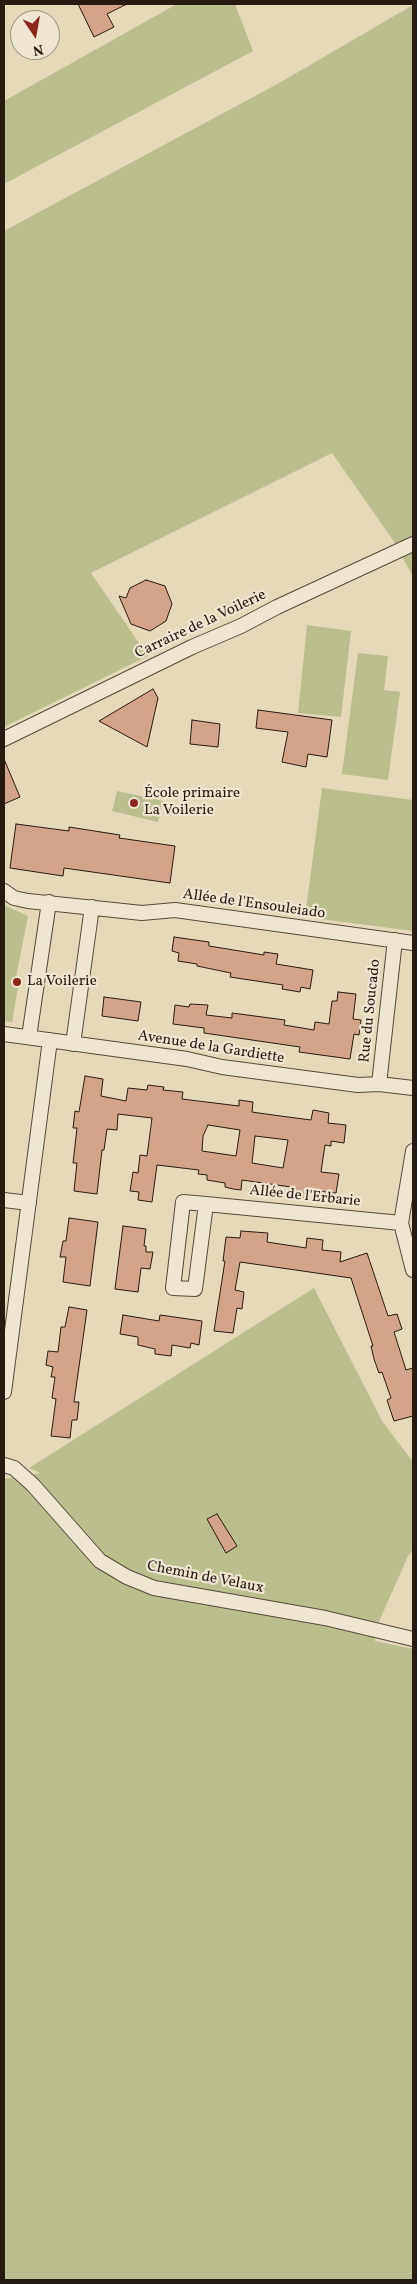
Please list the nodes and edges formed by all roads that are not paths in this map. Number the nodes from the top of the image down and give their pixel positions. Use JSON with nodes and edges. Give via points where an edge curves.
{"nodes":[{"id":1,"x":413,"y":544,"type":"edge"},
{"id":2,"x":4,"y":739,"type":"edge"},
{"id":3,"x":4,"y":891,"type":"edge"},
{"id":4,"x":49,"y":902,"type":"junction"},
{"id":5,"x":92,"y":907,"type":"junction"},
{"id":6,"x":395,"y":940,"type":"junction"},
{"id":7,"x":413,"y":943,"type":"edge"},
{"id":8,"x":4,"y":1034,"type":"edge"},
{"id":9,"x":28,"y":1037,"type":"junction"},
{"id":10,"x":50,"y":1040,"type":"junction"},
{"id":11,"x":73,"y":1044,"type":"junction"},
{"id":12,"x":379,"y":1084,"type":"junction"},
{"id":13,"x":413,"y":1088,"type":"edge"},
{"id":14,"x":413,"y":1151,"type":"edge"},
{"id":15,"x":4,"y":1200,"type":"edge"},
{"id":16,"x":28,"y":1203,"type":"junction"},
{"id":17,"x":206,"y":1204,"type":"junction"},
{"id":18,"x":401,"y":1223,"type":"junction"},
{"id":19,"x":413,"y":1270,"type":"edge"},
{"id":20,"x":4,"y":1392,"type":"edge"},
{"id":21,"x":4,"y":1465,"type":"edge"},
{"id":22,"x":413,"y":1639,"type":"edge"}],
"edges":[{"from":1,"to":2,"type":"street","name":"Carraire de la Voilerie"},
{"from":3,"to":4,"type":"street","name":"Allée de l'Ensouleiado","via":[[21,899]]},
{"from":4,"to":5,"type":"street","name":"Allée de l'Ensouleiado"},
{"from":4,"to":9,"type":"street"},
{"from":5,"to":6,"type":"street","name":"Allée de l'Ensouleiado","via":[[142,913],[164,910],[194,913]]},
{"from":5,"to":11,"type":"street"},
{"from":6,"to":7,"type":"street","name":"Allée de l'Ensouleiado"},
{"from":6,"to":12,"type":"street","name":"Rue du Soucado"},
{"from":8,"to":9,"type":"street","name":"Avenue de la Gardiette"},
{"from":9,"to":10,"type":"street","name":"Avenue de la Gardiette"},
{"from":10,"to":11,"type":"street","name":"Avenue de la Gardiette"},
{"from":10,"to":16,"type":"street"},
{"from":11,"to":12,"type":"street","name":"Avenue de la Gardiette","via":[[187,1059],[241,1070],[358,1085]]},
{"from":12,"to":13,"type":"street","name":"Avenue de la Gardiette"},
{"from":14,"to":18,"type":"street"},
{"from":15,"to":16,"type":"street"},
{"from":16,"to":20,"type":"street"},
{"from":17,"to":17,"type":"street","name":"Allée de l'Erbarie","via":[[183,1202],[173,1288],[196,1289]]},
{"from":17,"to":18,"type":"street","name":"Allée de l'Erbarie"},
{"from":18,"to":19,"type":"street"},
{"from":21,"to":22,"type":"street","name":"Chemin de Velaux","via":[[14,1468],[33,1485],[100,1561],[127,1577],[154,1588],[324,1618]]}]}
